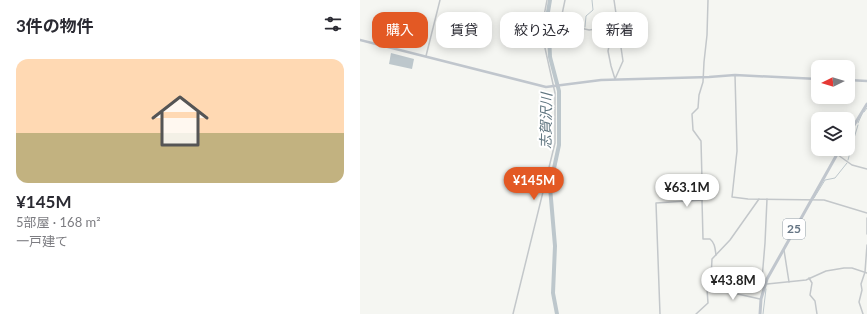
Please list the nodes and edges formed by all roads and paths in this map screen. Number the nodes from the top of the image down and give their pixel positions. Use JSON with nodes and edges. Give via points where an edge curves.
{"nodes":[{"id":1,"x":440,"y":0,"type":"edge"},
{"id":2,"x":547,"y":0,"type":"edge"},
{"id":3,"x":565,"y":0,"type":"edge"},
{"id":4,"x":614,"y":0,"type":"edge"},
{"id":5,"x":708,"y":0,"type":"edge"},
{"id":6,"x":545,"y":12,"type":"edge"},
{"id":7,"x":562,"y":12,"type":"edge"},
{"id":8,"x":616,"y":12,"type":"edge"},
{"id":9,"x":360,"y":40,"type":"edge"},
{"id":10,"x":546,"y":48,"type":"edge"},
{"id":11,"x":609,"y":48,"type":"edge"},
{"id":12,"x":621,"y":48,"type":"edge"},
{"id":13,"x":426,"y":57,"type":"junction"},
{"id":14,"x":735,"y":75,"type":"junction"},
{"id":15,"x":704,"y":77,"type":"junction"},
{"id":16,"x":615,"y":79,"type":"junction"},
{"id":17,"x":811,"y":79,"type":"edge"},
{"id":18,"x":855,"y":80,"type":"edge"},
{"id":19,"x":867,"y":81,"type":"edge"},
{"id":20,"x":555,"y":86,"type":"junction"},
{"id":21,"x":867,"y":104,"type":"edge"},
{"id":22,"x":855,"y":124,"type":"edge"},
{"id":23,"x":835,"y":156,"type":"edge"},
{"id":24,"x":839,"y":156,"type":"edge"},
{"id":25,"x":867,"y":169,"type":"edge"},
{"id":26,"x":759,"y":199,"type":"junction"},
{"id":27,"x":767,"y":199,"type":"junction"},
{"id":28,"x":811,"y":199,"type":"junction"},
{"id":29,"x":702,"y":200,"type":"junction"},
{"id":30,"x":867,"y":214,"type":"edge"},
{"id":31,"x":867,"y":218,"type":"edge"},
{"id":32,"x":867,"y":234,"type":"edge"},
{"id":33,"x":867,"y":245,"type":"edge"},
{"id":34,"x":782,"y":249,"type":"junction"},
{"id":35,"x":716,"y":255,"type":"junction"},
{"id":36,"x":866,"y":272,"type":"edge"},
{"id":37,"x":809,"y":278,"type":"junction"},
{"id":38,"x":789,"y":282,"type":"junction"},
{"id":39,"x":765,"y":283,"type":"junction"},
{"id":40,"x":707,"y":289,"type":"junction"},
{"id":41,"x":761,"y":299,"type":"junction"},
{"id":42,"x":513,"y":314,"type":"edge"},
{"id":43,"x":660,"y":314,"type":"edge"},
{"id":44,"x":696,"y":314,"type":"edge"},
{"id":45,"x":760,"y":314,"type":"edge"},
{"id":46,"x":817,"y":314,"type":"edge"},
{"id":47,"x":863,"y":314,"type":"edge"}],
"edges":[{"from":1,"to":13,"type":"street"},
{"from":2,"to":6,"type":"street"},
{"from":3,"to":7,"type":"street"},
{"from":4,"to":8,"type":"street"},
{"from":5,"to":15,"type":"street"},
{"from":9,"to":13,"type":"street"},
{"from":10,"to":20,"type":"street"},
{"from":11,"to":16,"type":"street"},
{"from":12,"to":16,"type":"street","via":[[623,61]]},
{"from":13,"to":20,"type":"street","via":[[539,86]]},
{"from":14,"to":15,"type":"street"},
{"from":14,"to":17,"type":"street"},
{"from":14,"to":26,"type":"street","via":[[737,151],[732,197]]},
{"from":15,"to":16,"type":"street"},
{"from":15,"to":29,"type":"street","via":[[698,108],[692,114],[694,130],[701,141]]},
{"from":16,"to":20,"type":"street"},
{"from":18,"to":19,"type":"street"},
{"from":20,"to":42,"type":"street","via":[[555,143]]},
{"from":21,"to":22,"type":"main road"},
{"from":23,"to":28,"type":"main road","number":"25"},
{"from":24,"to":25,"type":"street","via":[[852,165]]},
{"from":26,"to":27,"type":"street"},
{"from":26,"to":35,"type":"street"},
{"from":27,"to":28,"type":"street"},
{"from":27,"to":39,"type":"street","via":[[762,279]]},
{"from":28,"to":30,"type":"street","via":[[830,201]]},
{"from":28,"to":34,"type":"main road","number":"25"},
{"from":29,"to":35,"type":"street","via":[[703,239],[712,241]]},
{"from":29,"to":43,"type":"street","via":[[656,203]]},
{"from":31,"to":32,"type":"street"},
{"from":33,"to":36,"type":"street"},
{"from":34,"to":38,"type":"street","via":[[785,251]]},
{"from":34,"to":39,"type":"main road","number":"25"},
{"from":35,"to":40,"type":"street","via":[[711,260],[711,278]]},
{"from":36,"to":37,"type":"street","via":[[844,268],[826,271]]},
{"from":36,"to":47,"type":"street","via":[[861,284],[859,302]]},
{"from":37,"to":38,"type":"street"},
{"from":37,"to":46,"type":"street","via":[[812,283],[810,295],[815,301]]},
{"from":38,"to":39,"type":"street"},
{"from":39,"to":41,"type":"main road","number":"25"},
{"from":40,"to":41,"type":"street"},
{"from":40,"to":44,"type":"street","via":[[708,303]]},
{"from":41,"to":45,"type":"main road","number":"25"}]}
